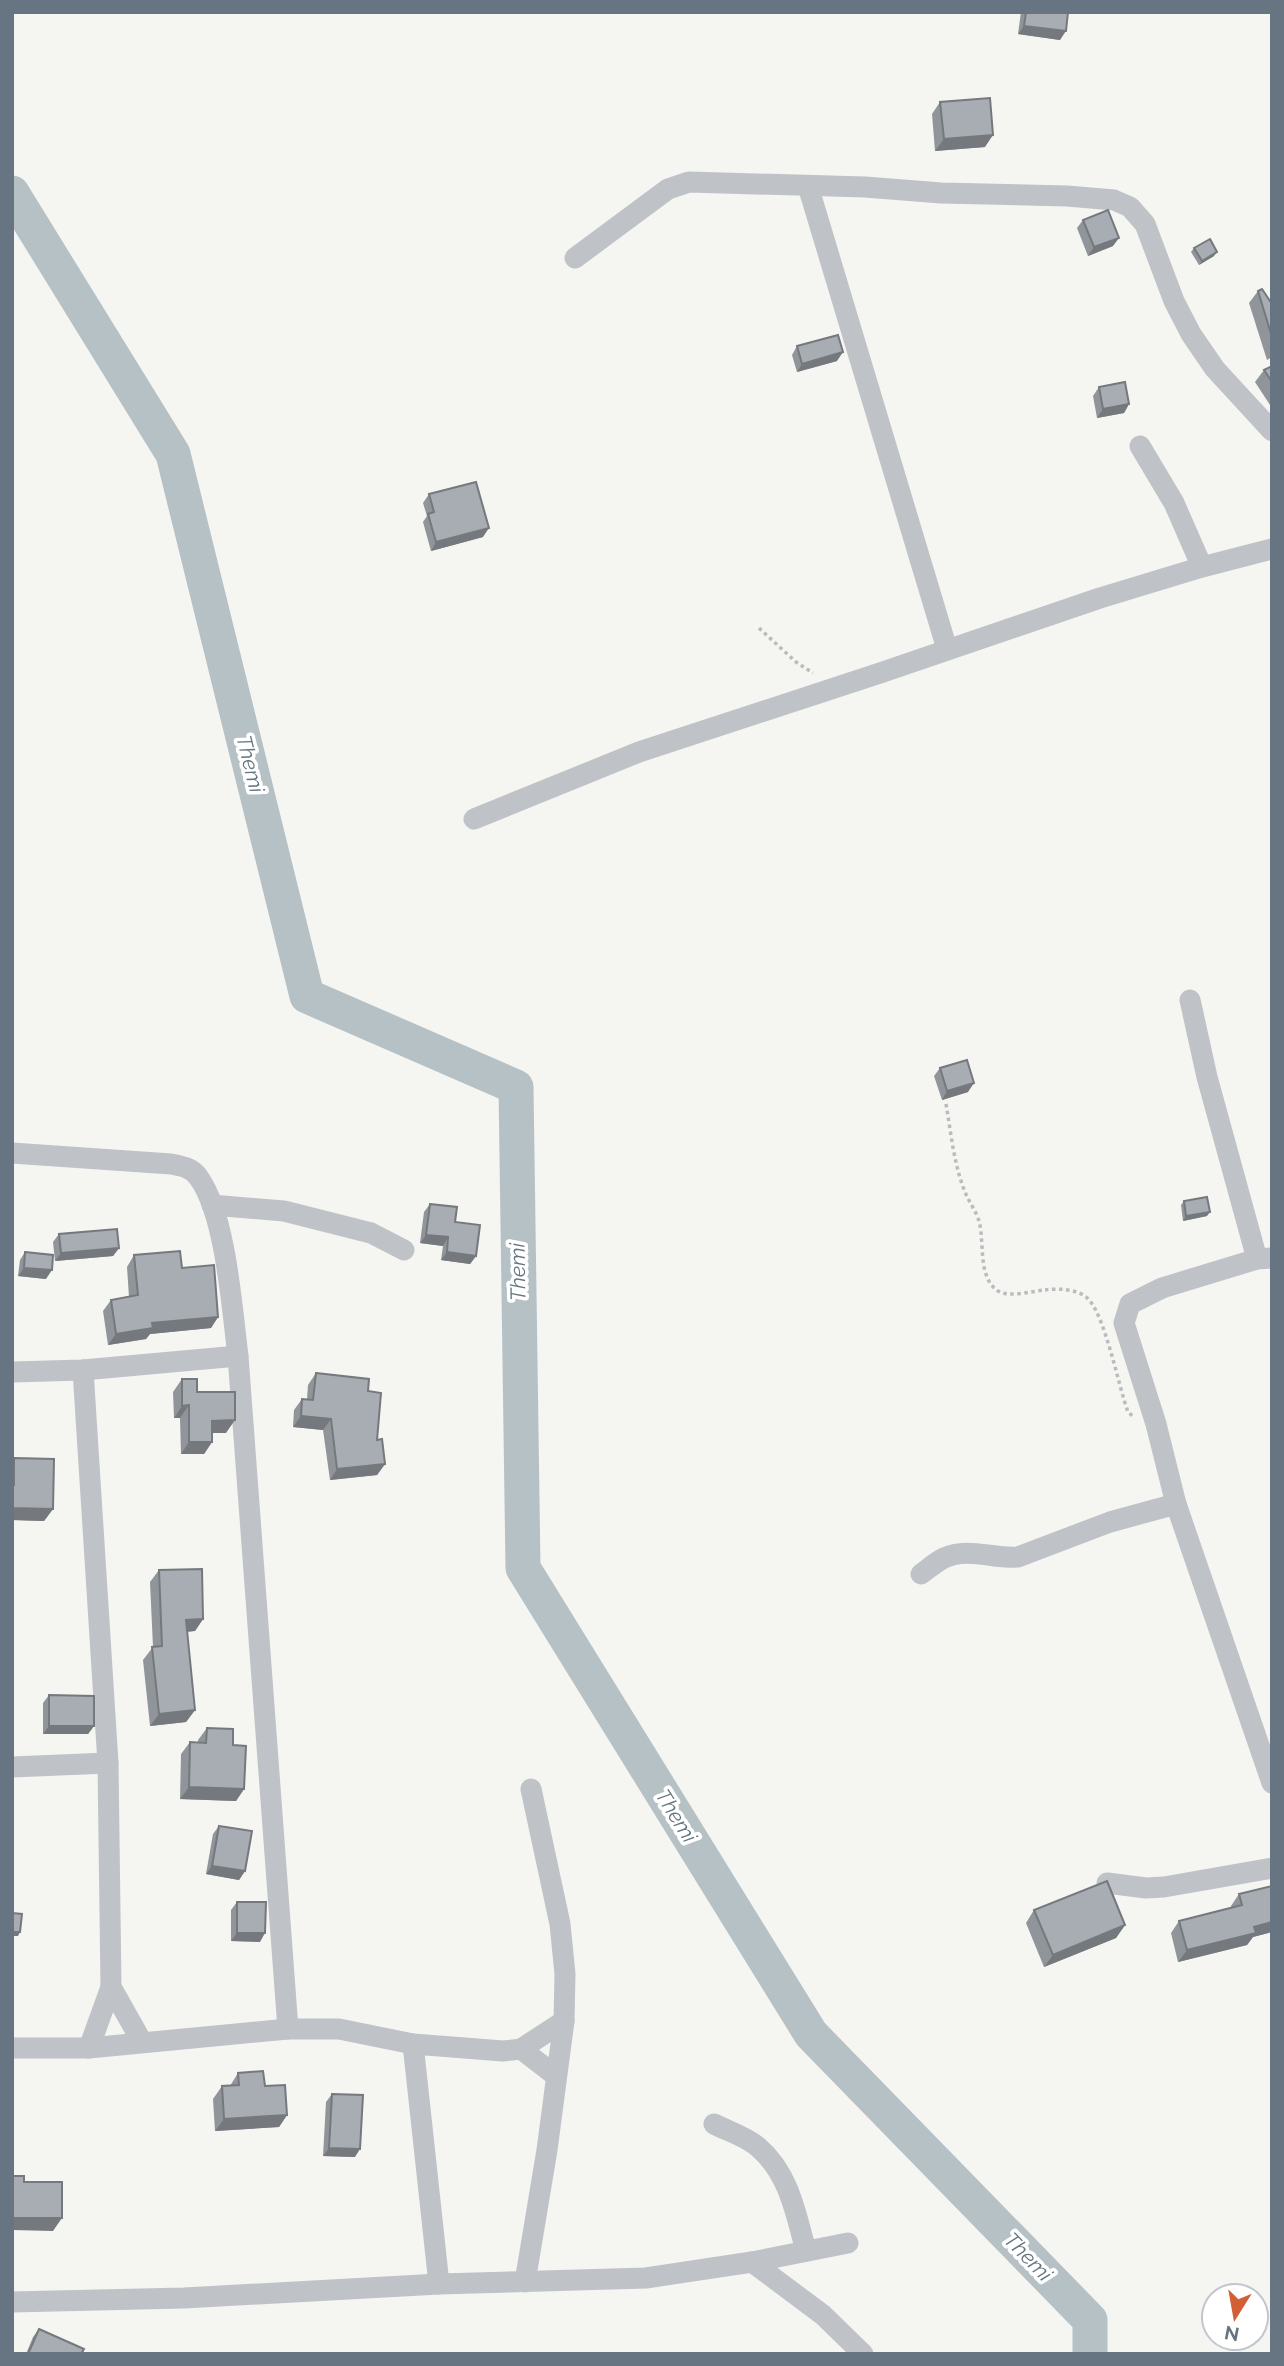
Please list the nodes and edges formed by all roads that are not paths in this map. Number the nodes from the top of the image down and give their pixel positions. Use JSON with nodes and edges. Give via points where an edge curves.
{"nodes":[{"id":1,"x":808,"y":186,"type":"junction"},
{"id":2,"x":575,"y":258,"type":"dead end"},
{"id":3,"x":1272,"y":431,"type":"edge"},
{"id":4,"x":1140,"y":446,"type":"dead end"},
{"id":5,"x":1272,"y":550,"type":"edge"},
{"id":6,"x":1202,"y":567,"type":"junction"},
{"id":7,"x":947,"y":649,"type":"junction"},
{"id":8,"x":474,"y":819,"type":"dead end"},
{"id":9,"x":1191,"y":1000,"type":"dead end"},
{"id":10,"x":12,"y":1153,"type":"edge"},
{"id":11,"x":212,"y":1205,"type":"junction"},
{"id":12,"x":404,"y":1250,"type":"dead end"},
{"id":13,"x":1264,"y":1259,"type":"edge"},
{"id":14,"x":239,"y":1356,"type":"junction"},
{"id":15,"x":83,"y":1370,"type":"junction"},
{"id":16,"x":12,"y":1372,"type":"edge"},
{"id":17,"x":1177,"y":1504,"type":"junction"},
{"id":18,"x":921,"y":1574,"type":"dead end"},
{"id":19,"x":108,"y":1763,"type":"junction"},
{"id":20,"x":12,"y":1767,"type":"edge"},
{"id":21,"x":1272,"y":1783,"type":"edge"},
{"id":22,"x":531,"y":1788,"type":"dead end"},
{"id":23,"x":1272,"y":1868,"type":"edge"},
{"id":24,"x":1107,"y":1883,"type":"edge"},
{"id":25,"x":110,"y":1987,"type":"junction"},
{"id":26,"x":565,"y":2021,"type":"junction"},
{"id":27,"x":288,"y":2029,"type":"junction"},
{"id":28,"x":142,"y":2042,"type":"junction"},
{"id":29,"x":413,"y":2043,"type":"junction"},
{"id":30,"x":12,"y":2048,"type":"edge"},
{"id":31,"x":89,"y":2048,"type":"junction"},
{"id":32,"x":521,"y":2049,"type":"junction"},
{"id":33,"x":556,"y":2076,"type":"junction"},
{"id":34,"x":714,"y":2124,"type":"dead end"},
{"id":35,"x":848,"y":2243,"type":"dead end"},
{"id":36,"x":806,"y":2251,"type":"junction"},
{"id":37,"x":752,"y":2262,"type":"junction"},
{"id":38,"x":525,"y":2282,"type":"junction"},
{"id":39,"x":439,"y":2284,"type":"junction"},
{"id":40,"x":12,"y":2302,"type":"edge"},
{"id":41,"x":863,"y":2354,"type":"edge"}],
"edges":[{"from":1,"to":2,"type":"street","via":[[688,182],[668,189]]},
{"from":1,"to":3,"type":"street","via":[[1067,196],[1114,200],[1130,207],[1145,224],[1191,334],[1215,369]]},
{"from":1,"to":7,"type":"street"},
{"from":4,"to":6,"type":"street","via":[[1174,503]]},
{"from":5,"to":6,"type":"street"},
{"from":6,"to":7,"type":"street"},
{"from":7,"to":8,"type":"street","via":[[639,752]]},
{"from":9,"to":13,"type":"street","via":[[1208,1077]]},
{"from":10,"to":11,"type":"street","via":[[187,1167],[199,1177]]},
{"from":11,"to":12,"type":"street","via":[[284,1210],[371,1233]]},
{"from":11,"to":14,"type":"street"},
{"from":13,"to":17,"type":"street","via":[[1162,1289],[1130,1304],[1125,1314]]},
{"from":14,"to":15,"type":"street"},
{"from":14,"to":27,"type":"street"},
{"from":15,"to":16,"type":"street"},
{"from":15,"to":19,"type":"street"},
{"from":17,"to":18,"type":"street","via":[[1110,1522],[1018,1557],[961,1553],[943,1558]]},
{"from":17,"to":21,"type":"street"},
{"from":19,"to":20,"type":"street"},
{"from":19,"to":25,"type":"street"},
{"from":22,"to":26,"type":"street","via":[[560,1924]]},
{"from":23,"to":24,"type":"street","via":[[1164,1887]]},
{"from":25,"to":28,"type":"street"},
{"from":25,"to":31,"type":"street"},
{"from":26,"to":32,"type":"street"},
{"from":26,"to":33,"type":"street"},
{"from":27,"to":28,"type":"street"},
{"from":27,"to":29,"type":"street","via":[[339,2029]]},
{"from":28,"to":31,"type":"street"},
{"from":29,"to":32,"type":"street"},
{"from":29,"to":39,"type":"street"},
{"from":30,"to":31,"type":"street"},
{"from":32,"to":33,"type":"street"},
{"from":33,"to":38,"type":"street"},
{"from":34,"to":36,"type":"street","via":[[757,2146],[777,2168],[792,2198]]},
{"from":35,"to":36,"type":"street"},
{"from":36,"to":37,"type":"street"},
{"from":37,"to":38,"type":"street","via":[[646,2278]]},
{"from":37,"to":41,"type":"street","via":[[823,2315]]},
{"from":38,"to":39,"type":"street"},
{"from":39,"to":40,"type":"street"}]}
